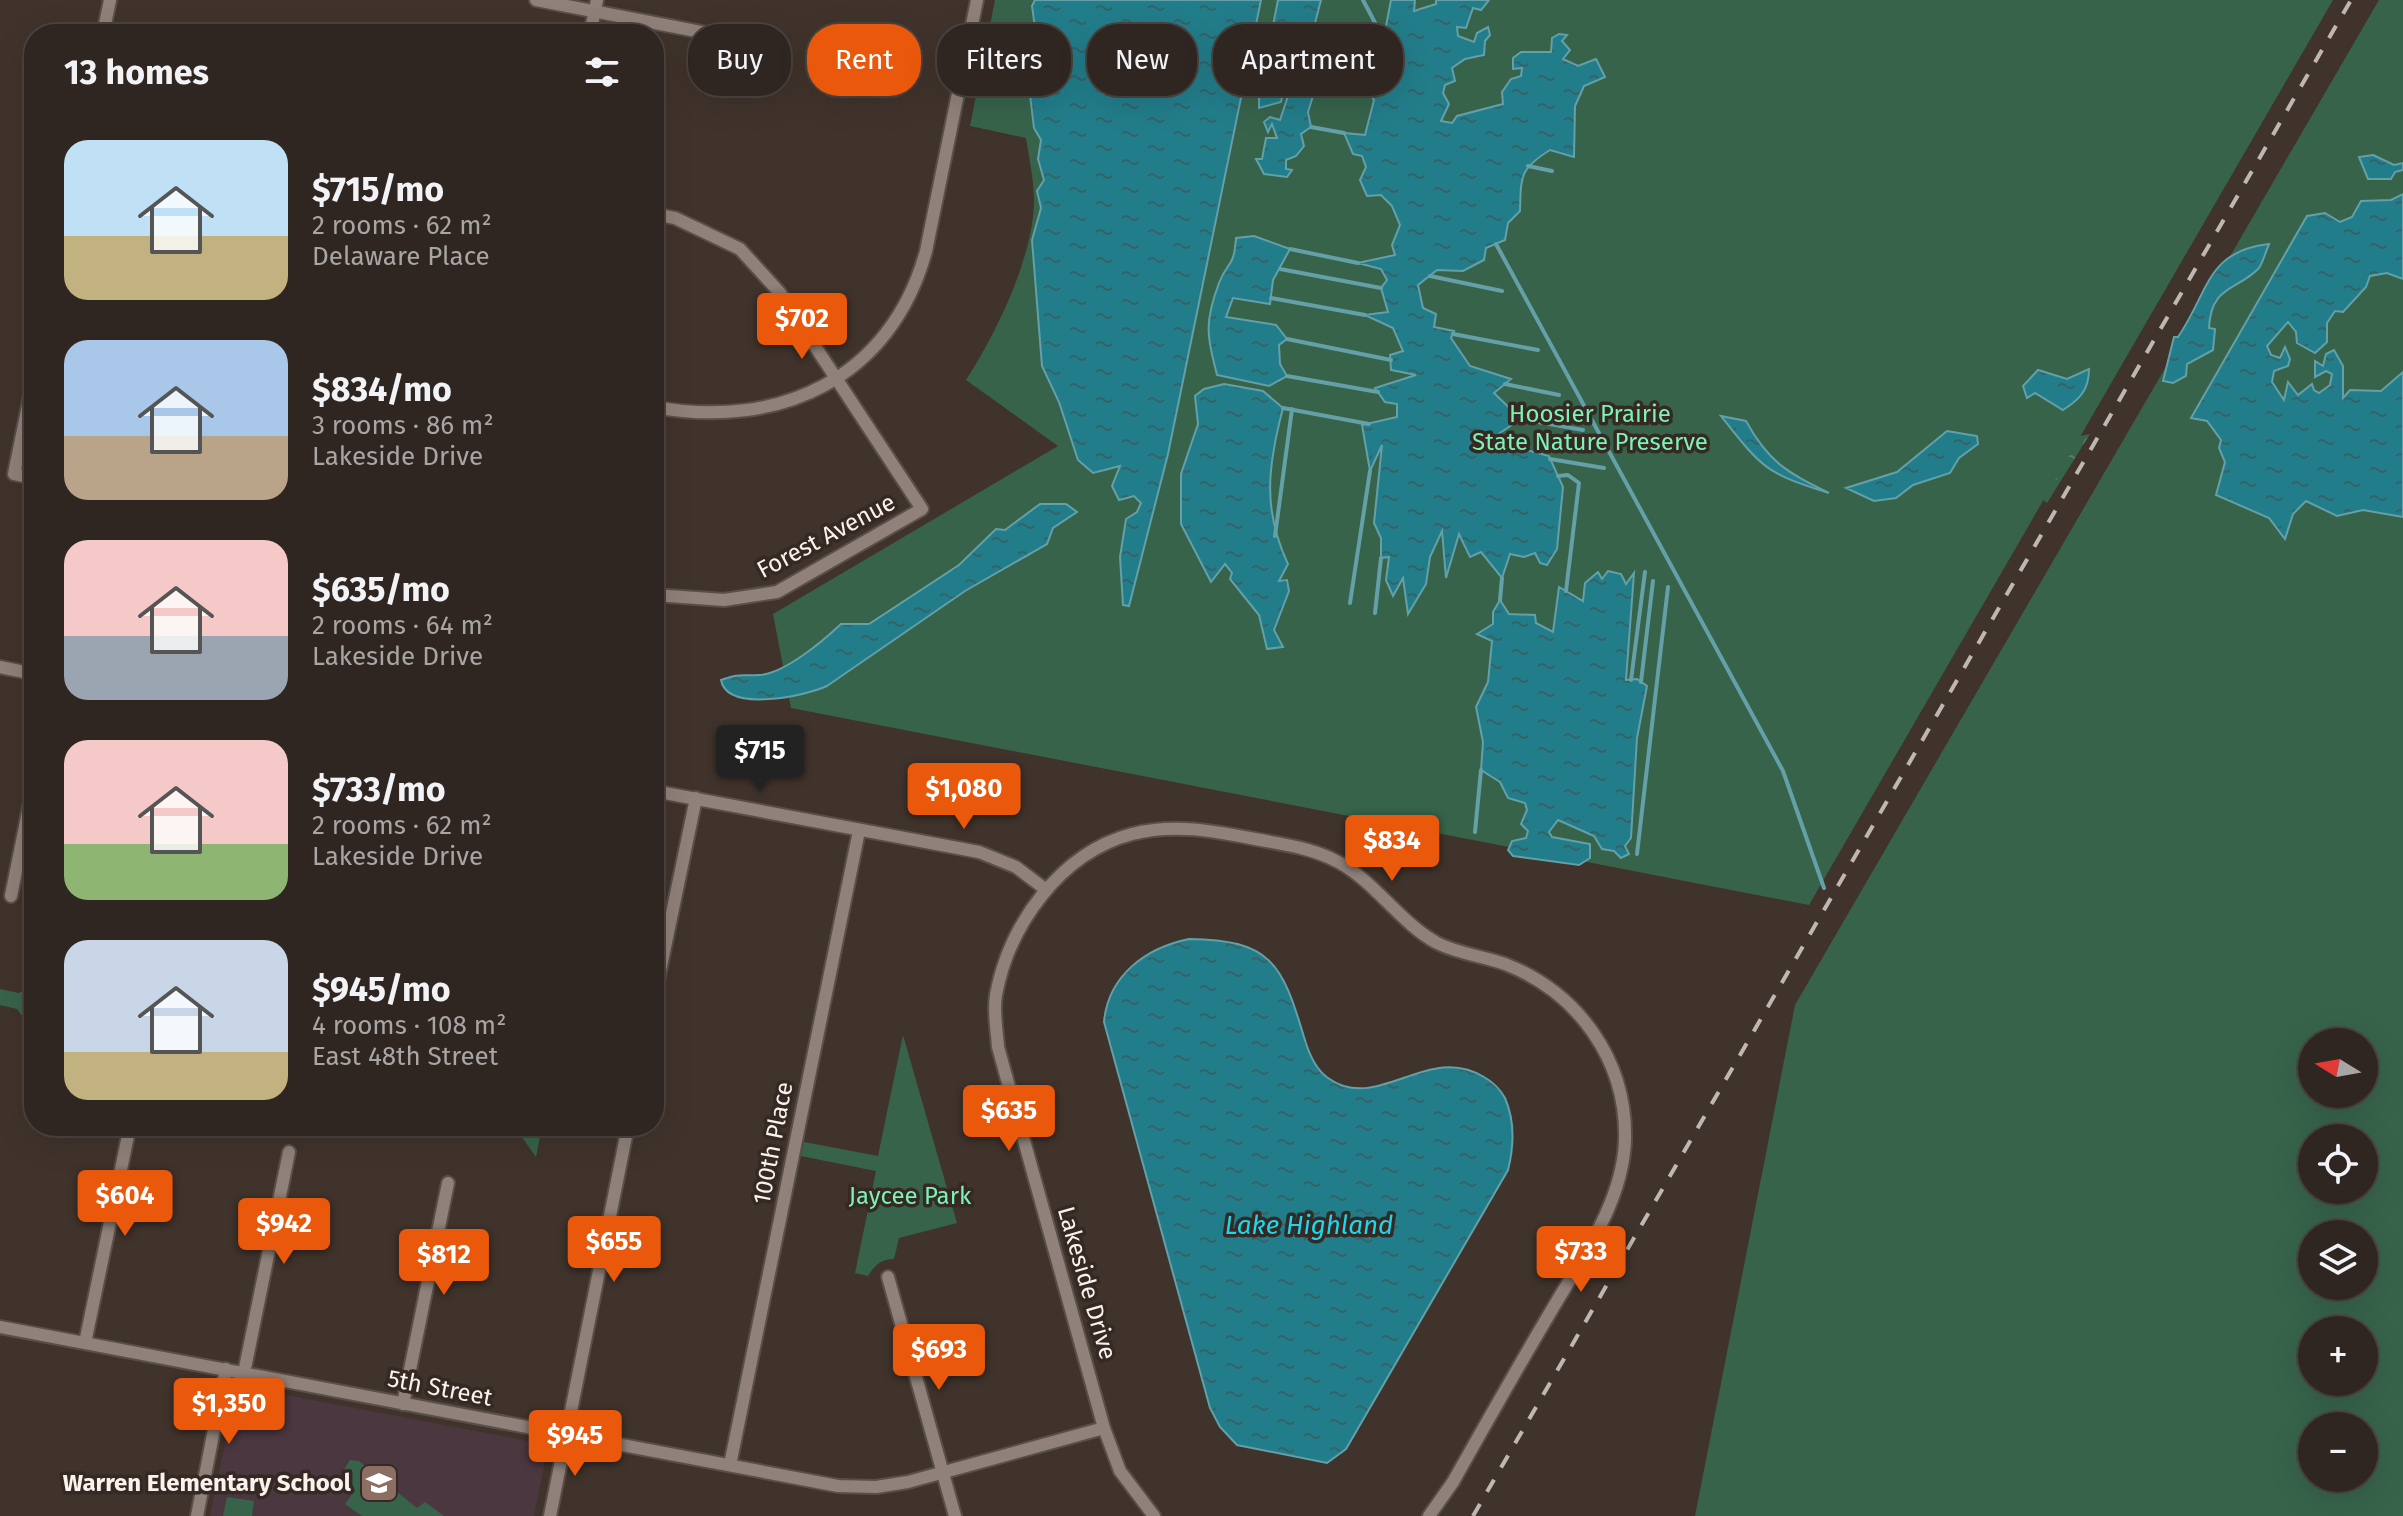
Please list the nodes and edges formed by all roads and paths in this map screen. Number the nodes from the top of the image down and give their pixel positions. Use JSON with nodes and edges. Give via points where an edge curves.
{"nodes":[{"id":1,"x":110,"y":0,"type":"edge"},
{"id":2,"x":536,"y":0,"type":"edge"},
{"id":3,"x":977,"y":0,"type":"edge"},
{"id":4,"x":596,"y":6,"type":"edge"},
{"id":5,"x":105,"y":24,"type":"edge"},
{"id":6,"x":688,"y":27,"type":"edge"},
{"id":7,"x":664,"y":216,"type":"edge"},
{"id":8,"x":836,"y":379,"type":"junction"},
{"id":9,"x":664,"y":409,"type":"edge"},
{"id":10,"x":24,"y":425,"type":"edge"},
{"id":11,"x":24,"y":476,"type":"edge"},
{"id":12,"x":664,"y":596,"type":"edge"},
{"id":13,"x":0,"y":667,"type":"edge"},
{"id":14,"x":24,"y":672,"type":"edge"},
{"id":15,"x":664,"y":793,"type":"edge"},
{"id":16,"x":696,"y":798,"type":"junction"},
{"id":17,"x":859,"y":831,"type":"junction"},
{"id":18,"x":24,"y":832,"type":"edge"},
{"id":19,"x":1045,"y":889,"type":"junction"},
{"id":20,"x":11,"y":896,"type":"dead end"},
{"id":21,"x":664,"y":952,"type":"edge"},
{"id":22,"x":128,"y":1136,"type":"edge"},
{"id":23,"x":626,"y":1136,"type":"edge"},
{"id":24,"x":289,"y":1152,"type":"dead end"},
{"id":25,"x":448,"y":1183,"type":"dead end"},
{"id":26,"x":888,"y":1277,"type":"dead end"},
{"id":27,"x":0,"y":1327,"type":"edge"},
{"id":28,"x":85,"y":1343,"type":"junction"},
{"id":29,"x":226,"y":1369,"type":"junction"},
{"id":30,"x":244,"y":1373,"type":"junction"},
{"id":31,"x":403,"y":1404,"type":"junction"},
{"id":32,"x":1104,"y":1428,"type":"junction"},
{"id":33,"x":565,"y":1434,"type":"junction"},
{"id":34,"x":730,"y":1465,"type":"junction"},
{"id":35,"x":943,"y":1473,"type":"junction"},
{"id":36,"x":197,"y":1516,"type":"edge"},
{"id":37,"x":550,"y":1516,"type":"edge"},
{"id":38,"x":955,"y":1516,"type":"edge"},
{"id":39,"x":1154,"y":1516,"type":"edge"},
{"id":40,"x":1429,"y":1516,"type":"edge"}],
"edges":[{"from":1,"to":5,"type":"street"},
{"from":2,"to":4,"type":"street"},
{"from":3,"to":8,"type":"street","via":[[919,276],[889,329]]},
{"from":4,"to":6,"type":"street"},
{"from":7,"to":8,"type":"street","via":[[740,249],[780,293]]},
{"from":8,"to":9,"type":"street","via":[[794,400],[754,411],[712,415]]},
{"from":8,"to":12,"type":"street","name":"Forest Avenue","via":[[922,509],[777,592],[724,600]]},
{"from":10,"to":11,"type":"street","via":[[14,474]]},
{"from":13,"to":14,"type":"street"},
{"from":15,"to":16,"type":"street"},
{"from":16,"to":17,"type":"street"},
{"from":16,"to":21,"type":"street"},
{"from":17,"to":19,"type":"street","via":[[979,852],[1016,867]]},
{"from":17,"to":34,"type":"street","name":"100th Place"},
{"from":18,"to":20,"type":"street"},
{"from":19,"to":32,"type":"street","name":"Lakeside Drive","via":[[1007,955],[996,998],[998,1047]]},
{"from":19,"to":40,"type":"street","name":"Lakeside Drive","via":[[1079,860],[1130,834],[1168,828],[1209,830],[1307,849],[1357,875],[1413,928],[1438,943],[1544,983],[1580,1012],[1604,1048],[1625,1112],[1617,1186],[1596,1231]]},
{"from":22,"to":28,"type":"street"},
{"from":23,"to":33,"type":"street"},
{"from":24,"to":30,"type":"street"},
{"from":25,"to":31,"type":"street"},
{"from":26,"to":35,"type":"street"},
{"from":27,"to":28,"type":"street","name":"5th Street"},
{"from":28,"to":29,"type":"street","name":"5th Street"},
{"from":29,"to":30,"type":"street","name":"5th Street"},
{"from":29,"to":36,"type":"street"},
{"from":30,"to":31,"type":"street","name":"5th Street"},
{"from":31,"to":33,"type":"street","name":"5th Street"},
{"from":32,"to":35,"type":"street","name":"5th Street"},
{"from":32,"to":39,"type":"street","name":"Lakeside Drive","via":[[1120,1471]]},
{"from":33,"to":34,"type":"street","name":"5th Street"},
{"from":33,"to":37,"type":"street"},
{"from":34,"to":35,"type":"street","name":"5th Street","via":[[851,1487]]},
{"from":35,"to":38,"type":"street"}]}
